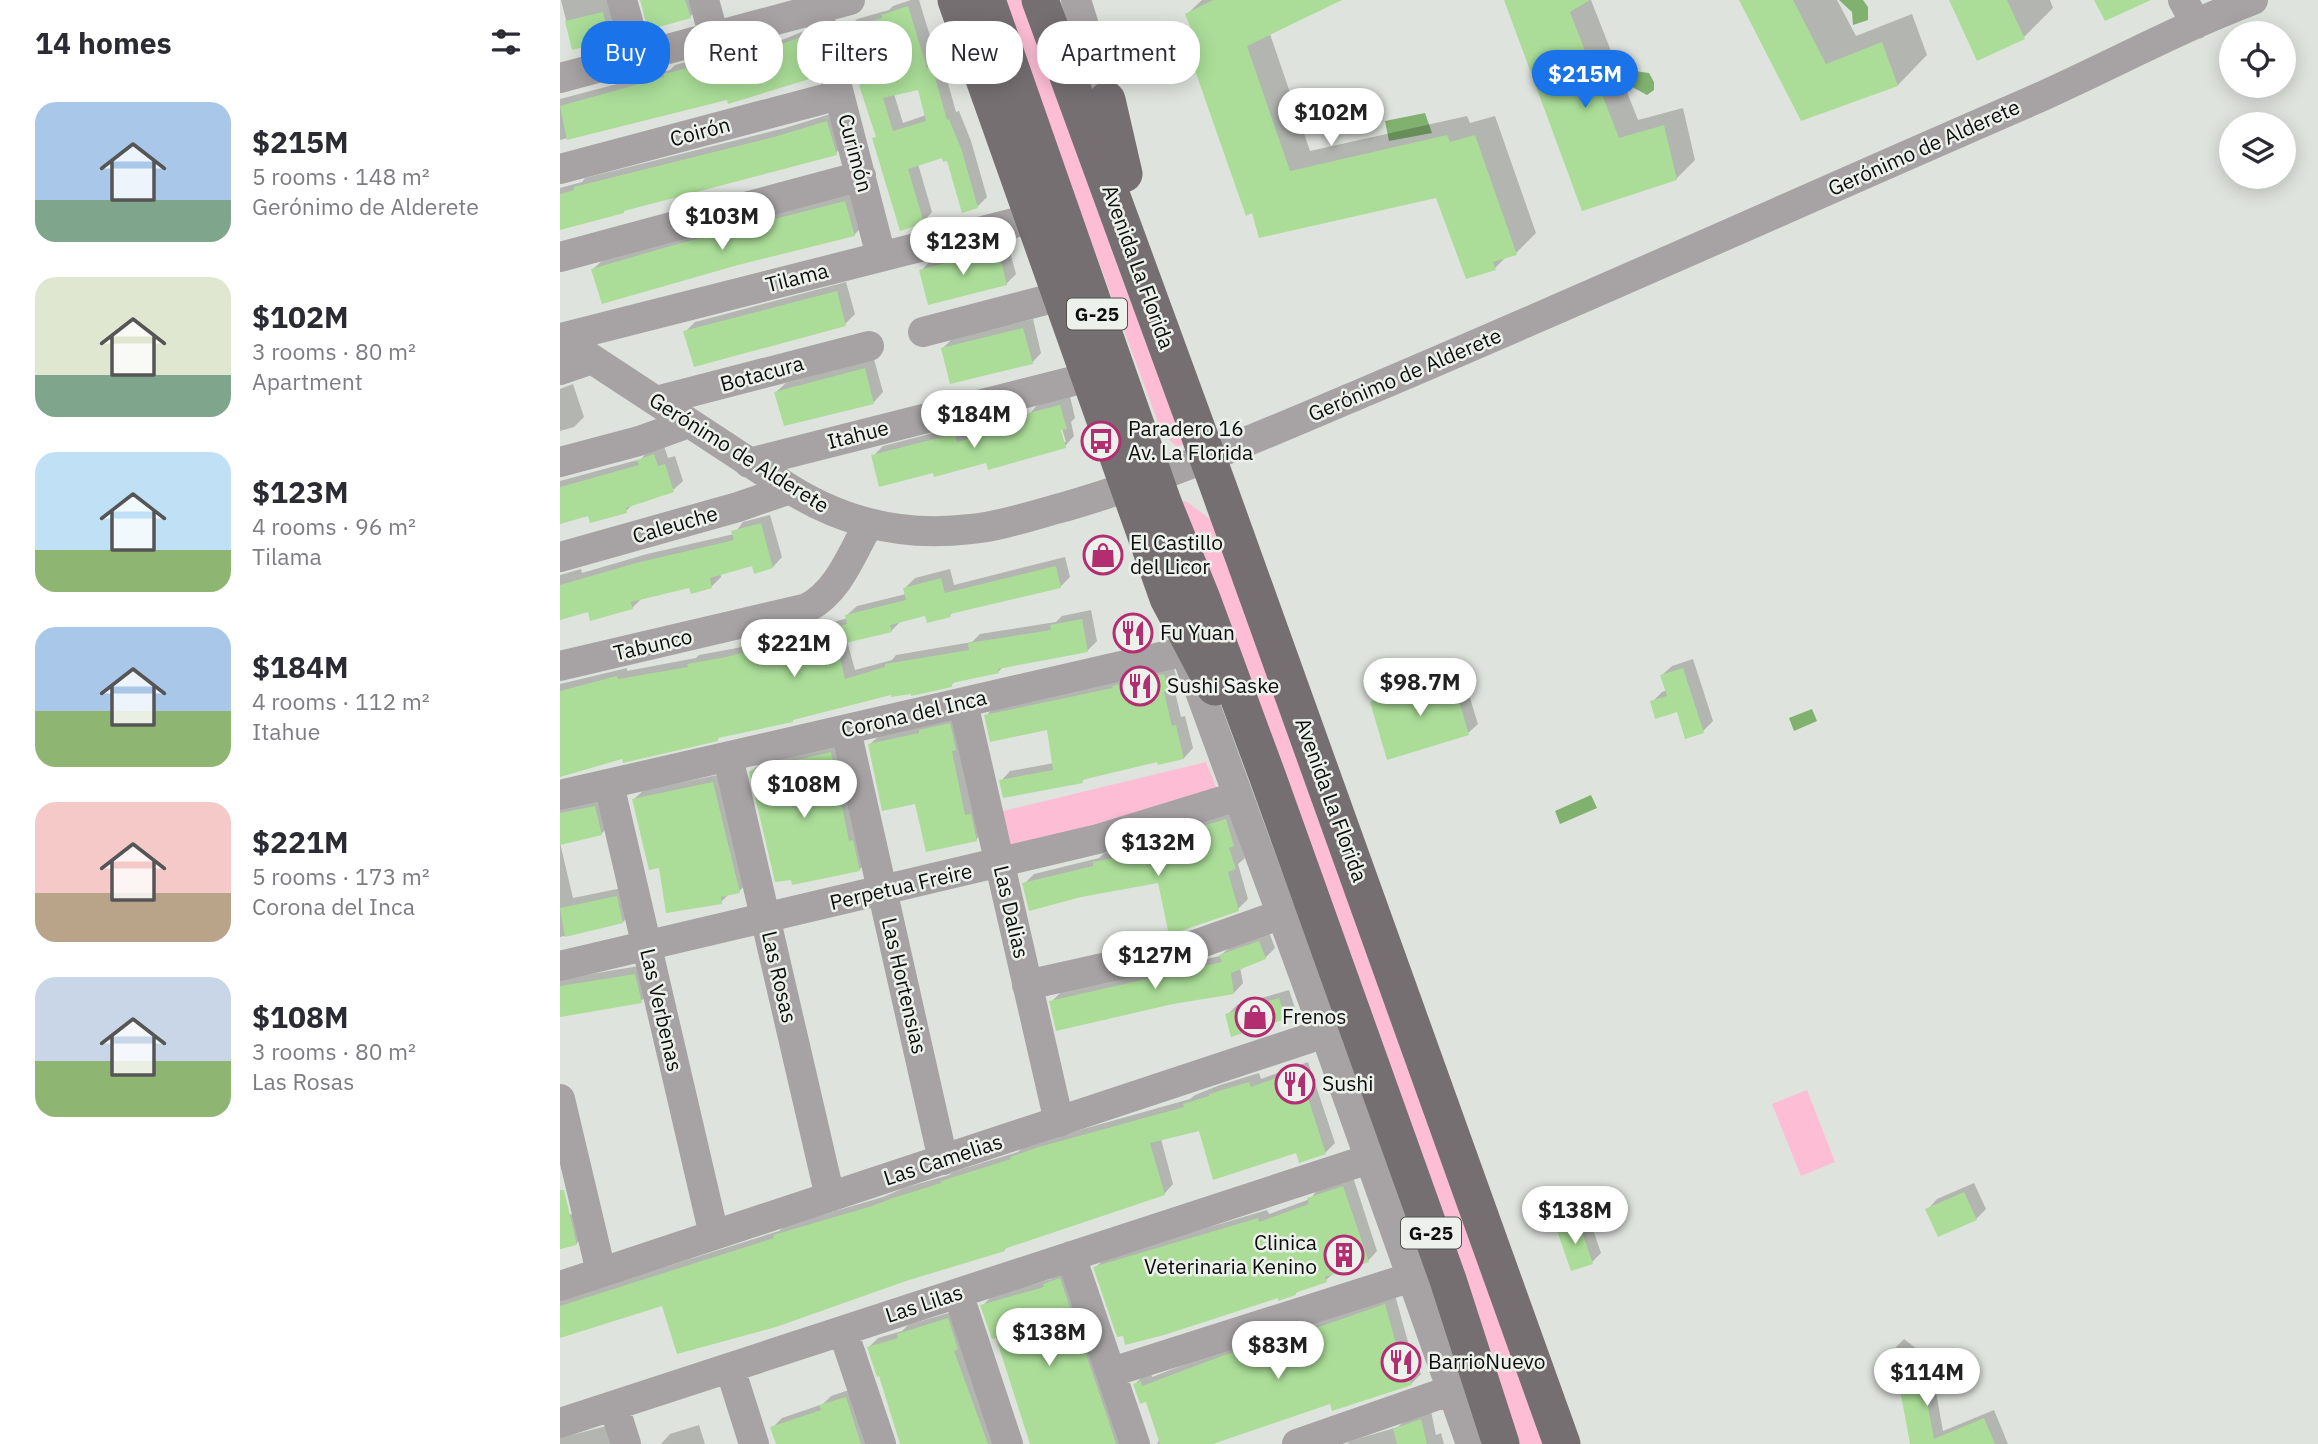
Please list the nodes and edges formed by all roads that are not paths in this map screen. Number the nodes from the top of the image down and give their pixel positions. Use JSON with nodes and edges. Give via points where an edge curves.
{"nodes":[{"id":1,"x":622,"y":0,"type":"edge"},
{"id":2,"x":704,"y":0,"type":"edge"},
{"id":3,"x":850,"y":0,"type":"edge"},
{"id":4,"x":956,"y":0,"type":"edge"},
{"id":5,"x":987,"y":0,"type":"edge"},
{"id":6,"x":1040,"y":0,"type":"edge"},
{"id":7,"x":1076,"y":0,"type":"edge"},
{"id":8,"x":2253,"y":0,"type":"edge"},
{"id":9,"x":799,"y":8,"type":"edge"},
{"id":10,"x":2190,"y":12,"type":"edge"},
{"id":11,"x":628,"y":21,"type":"edge"},
{"id":12,"x":710,"y":21,"type":"edge"},
{"id":13,"x":761,"y":21,"type":"edge"},
{"id":14,"x":581,"y":72,"type":"edge"},
{"id":15,"x":560,"y":77,"type":"edge"},
{"id":16,"x":839,"y":95,"type":"junction"},
{"id":17,"x":1107,"y":100,"type":"joint"},
{"id":18,"x":1033,"y":133,"type":"junction"},
{"id":19,"x":560,"y":169,"type":"edge"},
{"id":20,"x":861,"y":176,"type":"junction"},
{"id":21,"x":1034,"y":218,"type":"junction"},
{"id":22,"x":881,"y":256,"type":"junction"},
{"id":23,"x":560,"y":257,"type":"edge"},
{"id":24,"x":1134,"y":262,"type":"junction"},
{"id":25,"x":1061,"y":296,"type":"junction"},
{"id":26,"x":923,"y":332,"type":"dead end"},
{"id":27,"x":560,"y":338,"type":"edge"},
{"id":28,"x":869,"y":346,"type":"dead end"},
{"id":29,"x":592,"y":359,"type":"junction"},
{"id":30,"x":560,"y":370,"type":"edge"},
{"id":31,"x":1089,"y":377,"type":"junction"},
{"id":32,"x":656,"y":401,"type":"junction"},
{"id":33,"x":689,"y":423,"type":"junction"},
{"id":34,"x":1208,"y":459,"type":"junction"},
{"id":35,"x":560,"y":463,"type":"edge"},
{"id":36,"x":750,"y":463,"type":"junction"},
{"id":37,"x":1141,"y":483,"type":"junction"},
{"id":38,"x":790,"y":489,"type":"junction"},
{"id":39,"x":868,"y":525,"type":"junction"},
{"id":40,"x":560,"y":557,"type":"edge"},
{"id":41,"x":1168,"y":598,"type":"junction"},
{"id":42,"x":1186,"y":652,"type":"junction"},
{"id":43,"x":560,"y":666,"type":"edge"},
{"id":44,"x":962,"y":703,"type":"junction"},
{"id":45,"x":846,"y":730,"type":"junction"},
{"id":46,"x":728,"y":757,"type":"junction"},
{"id":47,"x":1267,"y":775,"type":"junction"},
{"id":48,"x":609,"y":784,"type":"junction"},
{"id":49,"x":560,"y":795,"type":"edge"},
{"id":50,"x":1238,"y":796,"type":"junction"},
{"id":51,"x":1000,"y":864,"type":"junction"},
{"id":52,"x":882,"y":891,"type":"junction"},
{"id":53,"x":1282,"y":914,"type":"junction"},
{"id":54,"x":765,"y":918,"type":"junction"},
{"id":55,"x":646,"y":945,"type":"junction"},
{"id":56,"x":560,"y":965,"type":"edge"},
{"id":57,"x":1027,"y":985,"type":"junction"},
{"id":58,"x":1325,"y":1033,"type":"junction"},
{"id":59,"x":1418,"y":1045,"type":"junction"},
{"id":60,"x":1370,"y":1063,"type":"junction"},
{"id":61,"x":560,"y":1099,"type":"edge"},
{"id":62,"x":1059,"y":1122,"type":"junction"},
{"id":63,"x":1369,"y":1159,"type":"junction"},
{"id":64,"x":943,"y":1160,"type":"junction"},
{"id":65,"x":830,"y":1197,"type":"junction"},
{"id":66,"x":714,"y":1235,"type":"junction"},
{"id":67,"x":1072,"y":1256,"type":"junction"},
{"id":68,"x":601,"y":1272,"type":"junction"},
{"id":69,"x":1412,"y":1277,"type":"junction"},
{"id":70,"x":560,"y":1286,"type":"edge"},
{"id":71,"x":958,"y":1293,"type":"junction"},
{"id":72,"x":843,"y":1331,"type":"junction"},
{"id":73,"x":730,"y":1368,"type":"junction"},
{"id":74,"x":1112,"y":1372,"type":"junction"},
{"id":75,"x":1451,"y":1390,"type":"junction"},
{"id":76,"x":614,"y":1406,"type":"junction"},
{"id":77,"x":560,"y":1423,"type":"edge"},
{"id":78,"x":626,"y":1444,"type":"edge"},
{"id":79,"x":754,"y":1444,"type":"edge"},
{"id":80,"x":881,"y":1444,"type":"edge"},
{"id":81,"x":1008,"y":1444,"type":"edge"},
{"id":82,"x":1135,"y":1444,"type":"edge"},
{"id":83,"x":1297,"y":1444,"type":"edge"},
{"id":84,"x":1471,"y":1444,"type":"edge"},
{"id":85,"x":1502,"y":1444,"type":"edge"},
{"id":86,"x":1562,"y":1444,"type":"edge"}],
"edges":[{"from":1,"to":11,"type":"street"},
{"from":2,"to":12,"type":"street"},
{"from":3,"to":9,"type":"street"},
{"from":4,"to":21,"type":"main road"},
{"from":5,"to":18,"type":"main road","number":"G-25"},
{"from":6,"to":24,"type":"main road","name":"Avenida La Florida","number":"G-25"},
{"from":7,"to":17,"type":"street"},
{"from":8,"to":10,"type":"street","name":"Gerónimo de Alderete"},
{"from":9,"to":13,"type":"street"},
{"from":9,"to":16,"type":"street","name":"Curimón"},
{"from":10,"to":34,"type":"street","name":"Gerónimo de Alderete","via":[[2073,83]]},
{"from":14,"to":15,"type":"street"},
{"from":16,"to":19,"type":"street","name":"Coirón"},
{"from":16,"to":20,"type":"street","name":"Curimón"},
{"from":17,"to":24,"type":"main road","via":[[1123,172]]},
{"from":18,"to":25,"type":"main road"},
{"from":18,"to":37,"type":"main road","number":"G-25"},
{"from":20,"to":22,"type":"street","name":"Curimón"},
{"from":20,"to":23,"type":"street"},
{"from":21,"to":22,"type":"street","name":"Tilama"},
{"from":21,"to":25,"type":"main road"},
{"from":22,"to":27,"type":"street","name":"Tilama"},
{"from":24,"to":34,"type":"main road","name":"Avenida La Florida","number":"G-25"},
{"from":25,"to":26,"type":"street"},
{"from":25,"to":31,"type":"main road"},
{"from":27,"to":29,"type":"street","name":"Gerónimo de Alderete"},
{"from":28,"to":32,"type":"street","name":"Botacura"},
{"from":29,"to":30,"type":"street"},
{"from":29,"to":32,"type":"street","name":"Gerónimo de Alderete"},
{"from":31,"to":36,"type":"street","name":"Itahue"},
{"from":31,"to":37,"type":"main road"},
{"from":32,"to":33,"type":"street","name":"Gerónimo de Alderete"},
{"from":33,"to":35,"type":"street"},
{"from":33,"to":36,"type":"street","name":"Gerónimo de Alderete"},
{"from":34,"to":37,"type":"street","name":"Gerónimo de Alderete"},
{"from":34,"to":59,"type":"main road","name":"Avenida La Florida","number":"G-25"},
{"from":36,"to":38,"type":"street","name":"Gerónimo de Alderete"},
{"from":37,"to":39,"type":"street","name":"Gerónimo de Alderete","via":[[975,529],[921,532]]},
{"from":37,"to":41,"type":"main road"},
{"from":37,"to":47,"type":"main road","number":"G-25"},
{"from":38,"to":39,"type":"street","name":"Gerónimo de Alderete","via":[[827,511]]},
{"from":38,"to":40,"type":"street","name":"Caleuche"},
{"from":39,"to":43,"type":"street","name":"Tabunco","via":[[836,584],[807,608]]},
{"from":41,"to":42,"type":"street"},
{"from":41,"to":47,"type":"main road"},
{"from":42,"to":44,"type":"street","name":"Corona del Inca"},
{"from":42,"to":50,"type":"street"},
{"from":44,"to":45,"type":"street","name":"Corona del Inca"},
{"from":44,"to":51,"type":"street","name":"Las Dalias"},
{"from":45,"to":46,"type":"street","name":"Corona del Inca"},
{"from":45,"to":52,"type":"street","name":"Las Hortensias"},
{"from":46,"to":48,"type":"street","name":"Corona del Inca"},
{"from":46,"to":54,"type":"street","name":"Las Rosas"},
{"from":47,"to":60,"type":"main road","number":"G-25"},
{"from":48,"to":49,"type":"street","name":"Corona del Inca"},
{"from":48,"to":55,"type":"street","name":"Las Verbenas"},
{"from":50,"to":51,"type":"street","name":"Perpetua Freire","via":[[1130,831]]},
{"from":50,"to":53,"type":"street"},
{"from":51,"to":52,"type":"street","name":"Perpetua Freire"},
{"from":51,"to":57,"type":"street","name":"Las Dalias"},
{"from":52,"to":54,"type":"street","name":"Perpetua Freire"},
{"from":52,"to":64,"type":"street","name":"Las Hortensias"},
{"from":53,"to":57,"type":"street","via":[[1175,952]]},
{"from":53,"to":58,"type":"street"},
{"from":54,"to":55,"type":"street","name":"Perpetua Freire"},
{"from":54,"to":65,"type":"street","name":"Las Rosas"},
{"from":55,"to":56,"type":"street","name":"Perpetua Freire"},
{"from":55,"to":66,"type":"street","name":"Las Verbenas"},
{"from":57,"to":62,"type":"street","name":"Las Dalias"},
{"from":58,"to":62,"type":"street","name":"Las Camelias"},
{"from":58,"to":63,"type":"street"},
{"from":59,"to":60,"type":"main road","via":[[1412,1063],[1399,1072],[1379,1071]]},
{"from":59,"to":86,"type":"main road","name":"Avenida La Florida","number":"G-25"},
{"from":60,"to":85,"type":"main road","number":"G-25"},
{"from":61,"to":68,"type":"street"},
{"from":62,"to":64,"type":"street","name":"Las Camelias"},
{"from":63,"to":67,"type":"street","name":"Las Lilas"},
{"from":63,"to":69,"type":"street"},
{"from":64,"to":65,"type":"street","name":"Las Camelias"},
{"from":65,"to":66,"type":"street","name":"Las Camelias"},
{"from":66,"to":68,"type":"street","name":"Las Camelias"},
{"from":67,"to":71,"type":"street","name":"Las Lilas"},
{"from":67,"to":74,"type":"street"},
{"from":68,"to":70,"type":"street","name":"Las Camelias"},
{"from":69,"to":74,"type":"street"},
{"from":69,"to":75,"type":"street"},
{"from":71,"to":72,"type":"street","name":"Las Lilas"},
{"from":71,"to":81,"type":"street"},
{"from":72,"to":73,"type":"street","name":"Las Lilas"},
{"from":72,"to":80,"type":"street"},
{"from":73,"to":76,"type":"street","name":"Las Lilas"},
{"from":73,"to":79,"type":"street"},
{"from":74,"to":82,"type":"street"},
{"from":75,"to":83,"type":"street"},
{"from":75,"to":84,"type":"street"},
{"from":76,"to":77,"type":"street","name":"Las Lilas"},
{"from":76,"to":78,"type":"street"}]}
